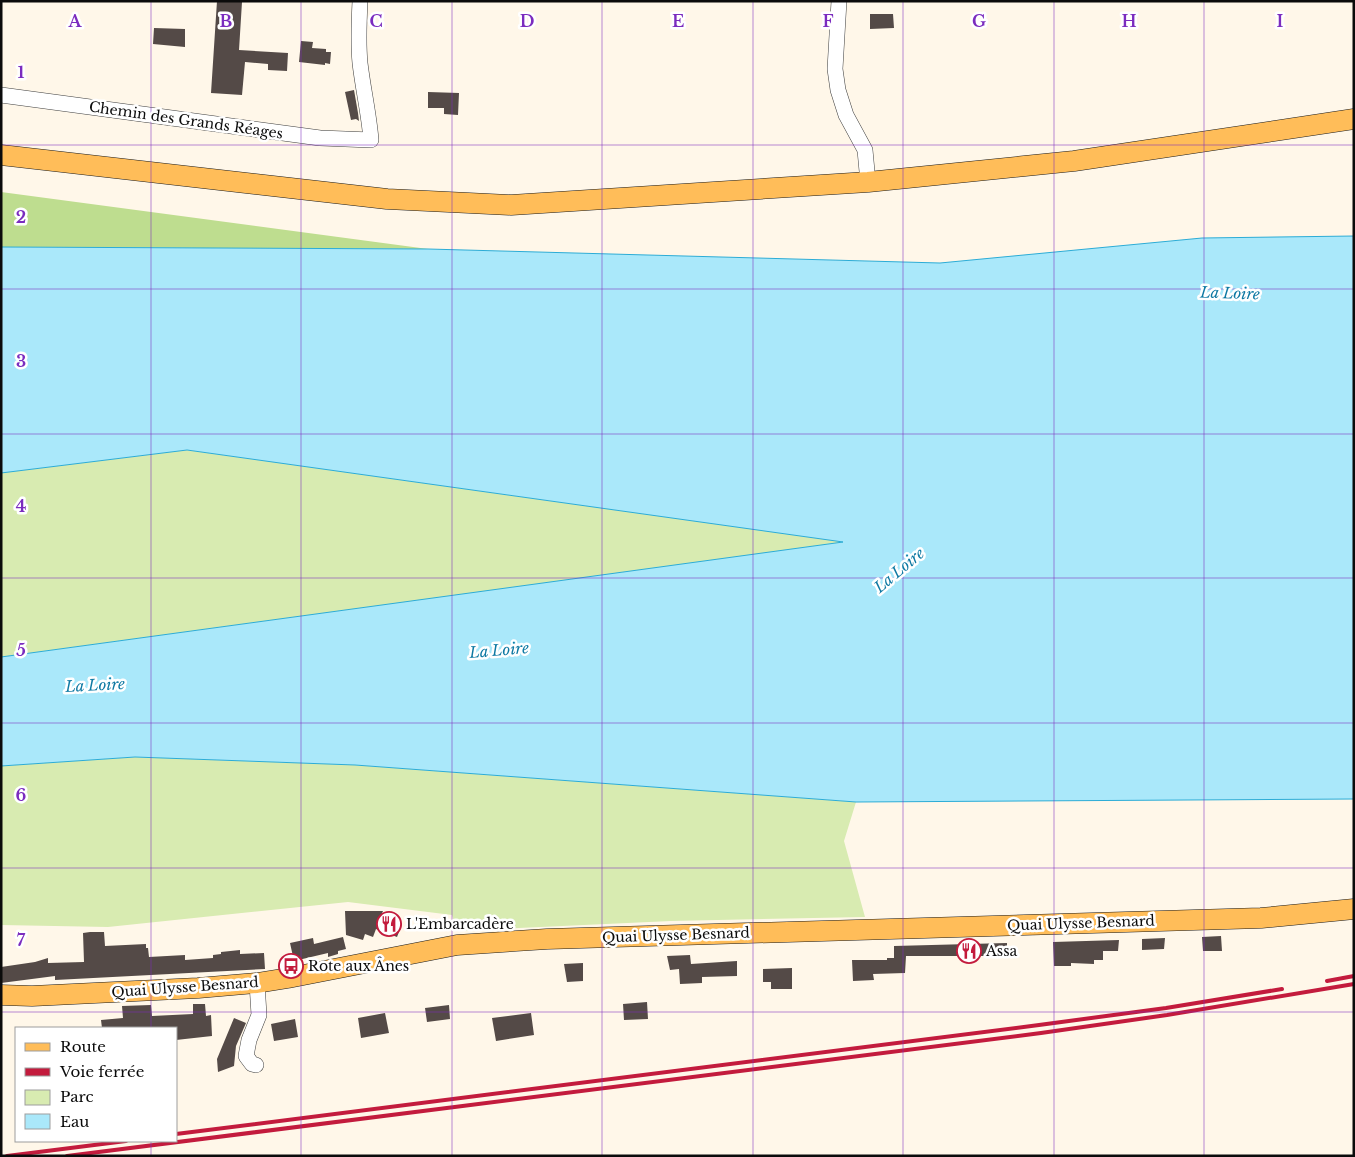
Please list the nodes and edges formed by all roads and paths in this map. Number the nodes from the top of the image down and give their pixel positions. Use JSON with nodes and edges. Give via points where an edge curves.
{"nodes":[{"id":1,"x":360,"y":1,"type":"edge"},
{"id":2,"x":839,"y":1,"type":"edge"},
{"id":3,"x":1,"y":95,"type":"edge"},
{"id":4,"x":1354,"y":119,"type":"edge"},
{"id":5,"x":1,"y":155,"type":"edge"},
{"id":6,"x":868,"y":182,"type":"junction"},
{"id":7,"x":1354,"y":910,"type":"edge"},
{"id":8,"x":257,"y":982,"type":"junction"},
{"id":9,"x":1,"y":995,"type":"edge"},
{"id":10,"x":256,"y":1065,"type":"dead end"}],
"edges":[{"from":1,"to":3,"type":"street","name":"Chemin des Grands Réages","via":[[360,64],[371,140],[320,138]]},
{"from":2,"to":6,"type":"street","via":[[838,90],[846,115],[866,150]]},
{"from":4,"to":6,"type":"main road","via":[[1074,161]]},
{"from":5,"to":6,"type":"main road","via":[[387,199],[511,204]]},
{"from":7,"to":8,"type":"main road","name":"Quai Ulysse Besnard","via":[[1261,918],[557,939],[457,945]]},
{"from":8,"to":9,"type":"main road","name":"Quai Ulysse Besnard","via":[[198,988]]},
{"from":8,"to":10,"type":"street","via":[[259,1015],[246,1056]]}]}
